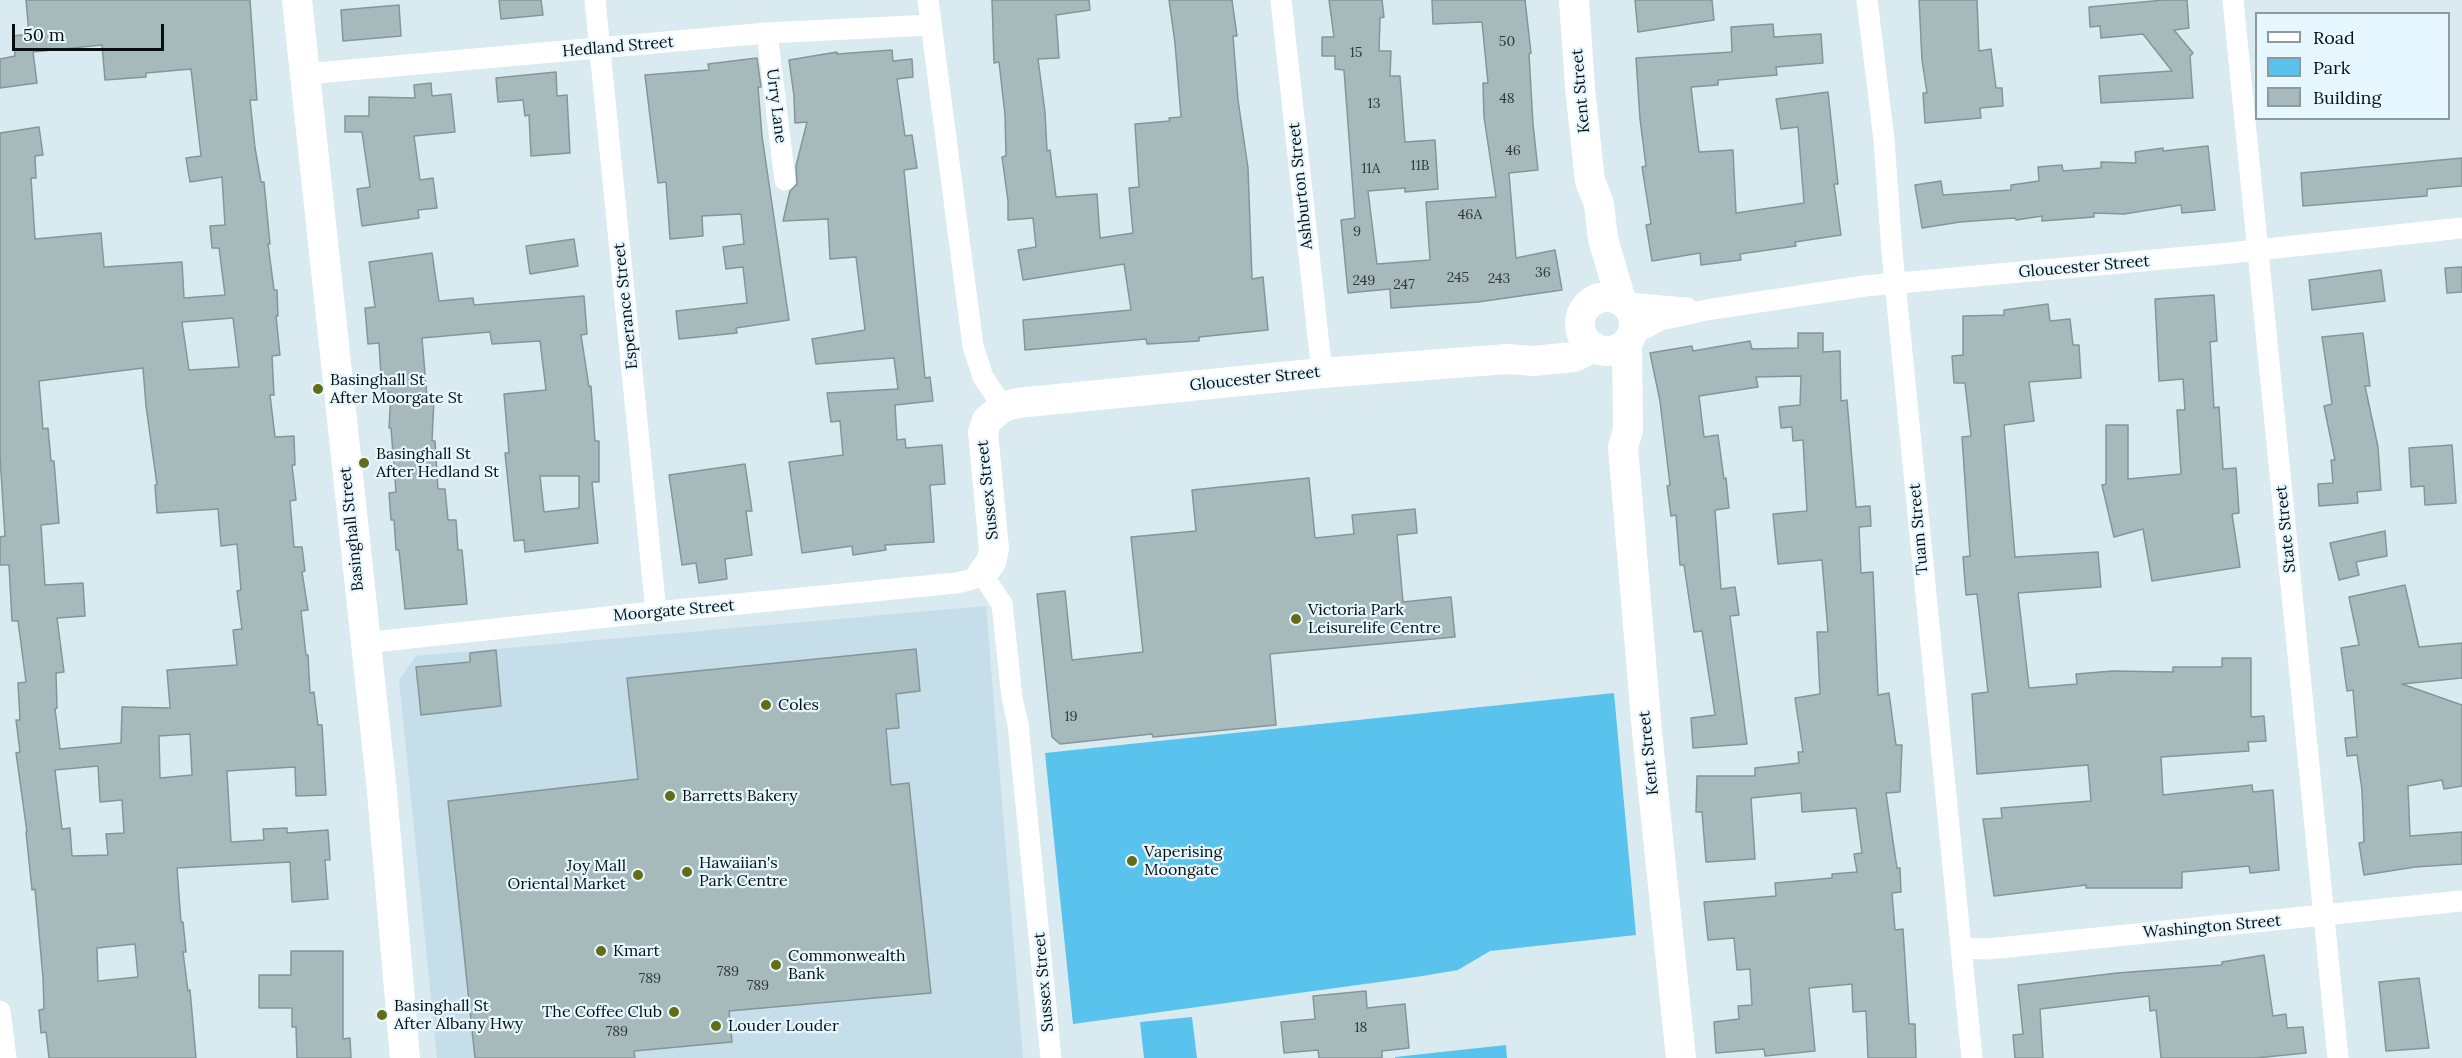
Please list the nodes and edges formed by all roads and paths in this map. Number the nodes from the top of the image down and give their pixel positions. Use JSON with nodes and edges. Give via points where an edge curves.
{"nodes":[{"id":1,"x":297,"y":0,"type":"edge"},
{"id":2,"x":594,"y":0,"type":"edge"},
{"id":3,"x":928,"y":0,"type":"edge"},
{"id":4,"x":1281,"y":0,"type":"edge"},
{"id":5,"x":1574,"y":0,"type":"edge"},
{"id":6,"x":1867,"y":0,"type":"edge"},
{"id":7,"x":2233,"y":0,"type":"edge"},
{"id":8,"x":931,"y":25,"type":"junction"},
{"id":9,"x":767,"y":33,"type":"junction"},
{"id":10,"x":600,"y":48,"type":"junction"},
{"id":11,"x":305,"y":74,"type":"junction"},
{"id":12,"x":785,"y":180,"type":"dead end"},
{"id":13,"x":1590,"y":181,"type":"junction"},
{"id":14,"x":2462,"y":228,"type":"edge"},
{"id":15,"x":2259,"y":250,"type":"junction"},
{"id":16,"x":1896,"y":284,"type":"junction"},
{"id":17,"x":1623,"y":302,"type":"junction"},
{"id":18,"x":1585,"y":310,"type":"junction"},
{"id":19,"x":1706,"y":310,"type":"junction"},
{"id":20,"x":1613,"y":344,"type":"junction"},
{"id":21,"x":1509,"y":359,"type":"junction"},
{"id":22,"x":1322,"y":373,"type":"junction"},
{"id":23,"x":1003,"y":407,"type":"junction"},
{"id":24,"x":982,"y":574,"type":"junction"},
{"id":25,"x":656,"y":612,"type":"junction"},
{"id":26,"x":364,"y":643,"type":"junction"},
{"id":27,"x":2462,"y":901,"type":"edge"},
{"id":28,"x":2324,"y":916,"type":"junction"},
{"id":29,"x":1961,"y":948,"type":"junction"},
{"id":30,"x":0,"y":1011,"type":"edge"},
{"id":31,"x":6,"y":1058,"type":"edge"},
{"id":32,"x":405,"y":1058,"type":"edge"},
{"id":33,"x":1051,"y":1058,"type":"edge"},
{"id":34,"x":1681,"y":1058,"type":"edge"},
{"id":35,"x":1972,"y":1058,"type":"edge"},
{"id":36,"x":2338,"y":1058,"type":"edge"}],
"edges":[{"from":1,"to":11,"type":"street","name":"Basinghall Street"},
{"from":2,"to":10,"type":"street","name":"Esperance Street"},
{"from":3,"to":8,"type":"street"},
{"from":4,"to":22,"type":"street","name":"Ashburton Street"},
{"from":5,"to":13,"type":"street","name":"Kent Street"},
{"from":6,"to":16,"type":"street","name":"Tuam Street"},
{"from":7,"to":15,"type":"street","name":"State Street"},
{"from":8,"to":9,"type":"street","name":"Hedland Street"},
{"from":8,"to":23,"type":"street","via":[[973,346],[983,377]]},
{"from":9,"to":10,"type":"street","name":"Hedland Street"},
{"from":9,"to":12,"type":"street","name":"Urry Lane"},
{"from":10,"to":11,"type":"street","name":"Hedland Street"},
{"from":10,"to":25,"type":"street","name":"Esperance Street"},
{"from":11,"to":26,"type":"street","name":"Basinghall Street"},
{"from":13,"to":17,"type":"street","name":"Kent Street"},
{"from":13,"to":18,"type":"street","name":"Kent Street","via":[[1586,201],[1592,276]]},
{"from":14,"to":15,"type":"street","name":"Gloucester Street"},
{"from":15,"to":16,"type":"street","name":"Gloucester Street"},
{"from":15,"to":28,"type":"street","name":"State Street"},
{"from":16,"to":19,"type":"street","name":"Gloucester Street"},
{"from":16,"to":29,"type":"street","name":"Tuam Street"},
{"from":17,"to":18,"type":"street","via":[[1601,297]]},
{"from":17,"to":19,"type":"street","name":"Gloucester Street"},
{"from":17,"to":20,"type":"street","via":[[1633,314]]},
{"from":18,"to":20,"type":"street","via":[[1581,331],[1584,338]]},
{"from":18,"to":21,"type":"street","name":"Gloucester Street","via":[[1566,333]]},
{"from":19,"to":20,"type":"street","name":"Gloucester Street","via":[[1661,320]]},
{"from":20,"to":21,"type":"street","name":"Gloucester Street","via":[[1574,357]]},
{"from":20,"to":34,"type":"street","name":"Kent Street","via":[[1628,430],[1623,447],[1647,732]]},
{"from":21,"to":22,"type":"street","name":"Gloucester Street"},
{"from":22,"to":23,"type":"street","name":"Gloucester Street"},
{"from":23,"to":24,"type":"street","name":"Sussex Street","via":[[987,420],[983,432],[994,549]]},
{"from":24,"to":25,"type":"street","name":"Moorgate Street","via":[[956,583]]},
{"from":24,"to":33,"type":"street","name":"Sussex Street","via":[[1002,604]]},
{"from":25,"to":26,"type":"street","name":"Moorgate Street"},
{"from":26,"to":32,"type":"street","name":"Basinghall Street","via":[[382,792]]},
{"from":27,"to":28,"type":"street","name":"Washington Street"},
{"from":28,"to":29,"type":"street","name":"Washington Street","via":[[1988,949]]},
{"from":28,"to":36,"type":"street","name":"State Street"},
{"from":29,"to":35,"type":"street","name":"Tuam Street"},
{"from":30,"to":31,"type":"street"}]}
